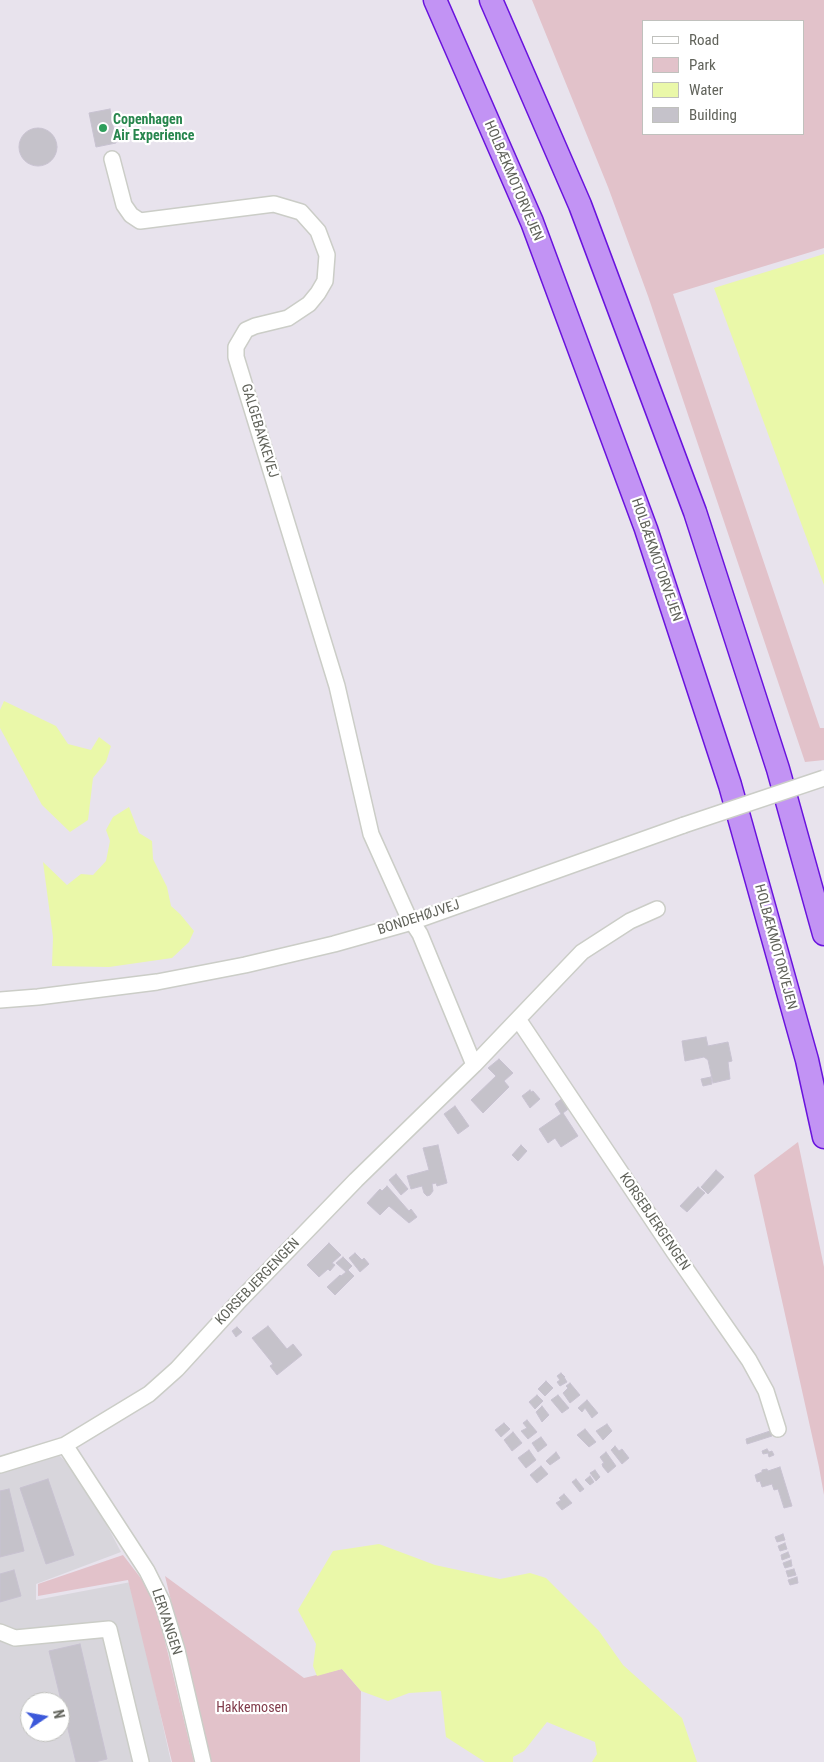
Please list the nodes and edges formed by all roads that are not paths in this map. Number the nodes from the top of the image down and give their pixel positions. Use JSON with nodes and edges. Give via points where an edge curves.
{"nodes":[{"id":1,"x":435,"y":0,"type":"edge"},
{"id":2,"x":491,"y":0,"type":"edge"},
{"id":3,"x":112,"y":158,"type":"dead end"},
{"id":4,"x":824,"y":778,"type":"edge"},
{"id":5,"x":657,"y":909,"type":"dead end"},
{"id":6,"x":412,"y":922,"type":"junction"},
{"id":7,"x":824,"y":934,"type":"edge"},
{"id":8,"x":0,"y":1000,"type":"edge"},
{"id":9,"x":518,"y":1019,"type":"junction"},
{"id":10,"x":474,"y":1065,"type":"junction"},
{"id":11,"x":824,"y":1137,"type":"edge"},
{"id":12,"x":778,"y":1430,"type":"dead end"},
{"id":13,"x":66,"y":1445,"type":"junction"},
{"id":14,"x":0,"y":1465,"type":"edge"},
{"id":15,"x":0,"y":1632,"type":"edge"},
{"id":16,"x":141,"y":1762,"type":"edge"},
{"id":17,"x":203,"y":1762,"type":"edge"}],
"edges":[{"from":1,"to":11,"type":"highway","name":"HOLBÆKMOTORVEJEN","via":[[532,222],[646,529],[730,785],[807,1060]]},
{"from":2,"to":7,"type":"highway","via":[[580,206],[694,512],[778,768]]},
{"from":3,"to":6,"type":"street","name":"GALGEBAKKEVEJ","via":[[124,204],[140,221],[274,204],[301,212],[318,231],[327,255],[324,281],[318,293],[309,304],[288,318],[246,330],[236,347],[236,357],[337,686],[371,834]]},
{"from":4,"to":6,"type":"street","name":"BONDEHØJVEJ","bridge":true},
{"from":5,"to":9,"type":"street","name":"KORSEBJERGENGEN","via":[[630,921],[582,952]]},
{"from":6,"to":8,"type":"street","name":"BONDEHØJVEJ","via":[[245,965],[156,982]]},
{"from":6,"to":10,"type":"street","via":[[420,934]]},
{"from":9,"to":10,"type":"street","name":"KORSEBJERGENGEN"},
{"from":9,"to":12,"type":"street","name":"KORSEBJERGENGEN","via":[[749,1360],[766,1391]]},
{"from":10,"to":13,"type":"street","name":"KORSEBJERGENGEN","via":[[240,1299],[177,1368],[149,1394]]},
{"from":13,"to":14,"type":"street"},
{"from":13,"to":17,"type":"street","name":"LERVANGEN","via":[[147,1571],[162,1601]]},
{"from":15,"to":16,"type":"street","via":[[15,1638],[109,1629]]}]}
